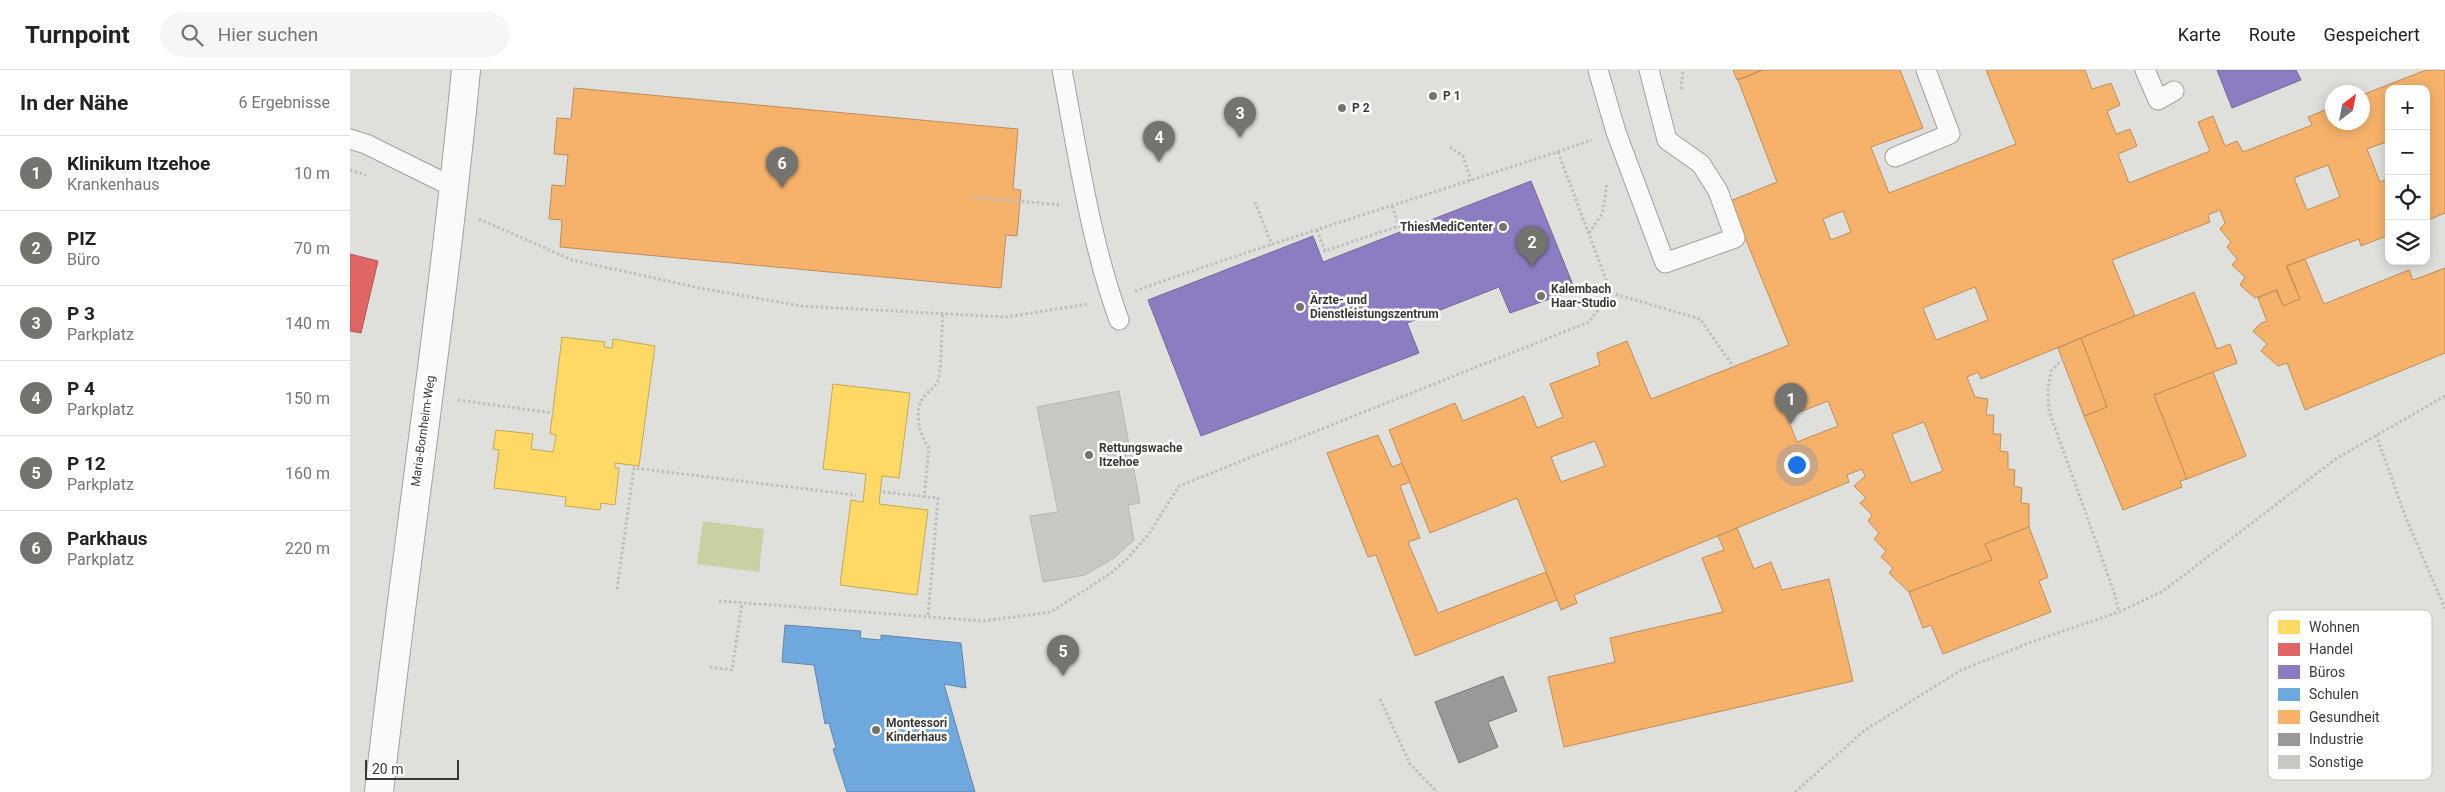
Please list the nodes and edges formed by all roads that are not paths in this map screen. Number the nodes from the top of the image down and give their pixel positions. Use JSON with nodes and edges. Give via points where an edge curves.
{"nodes":[{"id":1,"x":466,"y":70,"type":"edge"},
{"id":2,"x":1062,"y":70,"type":"edge"},
{"id":3,"x":1598,"y":70,"type":"edge"},
{"id":4,"x":1926,"y":70,"type":"edge"},
{"id":5,"x":2146,"y":70,"type":"edge"},
{"id":6,"x":1651,"y":75,"type":"edge"},
{"id":7,"x":2174,"y":91,"type":"dead end"},
{"id":8,"x":350,"y":139,"type":"edge"},
{"id":9,"x":1895,"y":157,"type":"dead end"},
{"id":10,"x":453,"y":197,"type":"junction"},
{"id":11,"x":1119,"y":320,"type":"dead end"},
{"id":12,"x":379,"y":792,"type":"edge"}],
"edges":[{"from":1,"to":10,"type":"street","name":"Maria-Bornheim-Weg"},
{"from":2,"to":11,"type":"lane","via":[[1088,208]]},
{"from":3,"to":6,"type":"lane","via":[[1616,132],[1665,263],[1735,238],[1718,191],[1701,164],[1667,140]]},
{"from":4,"to":9,"type":"lane","via":[[1950,134]]},
{"from":5,"to":7,"type":"lane","via":[[2158,100]]},
{"from":8,"to":10,"type":"lane","via":[[366,144]]},
{"from":10,"to":12,"type":"street","name":"Maria-Bornheim-Weg"}]}
